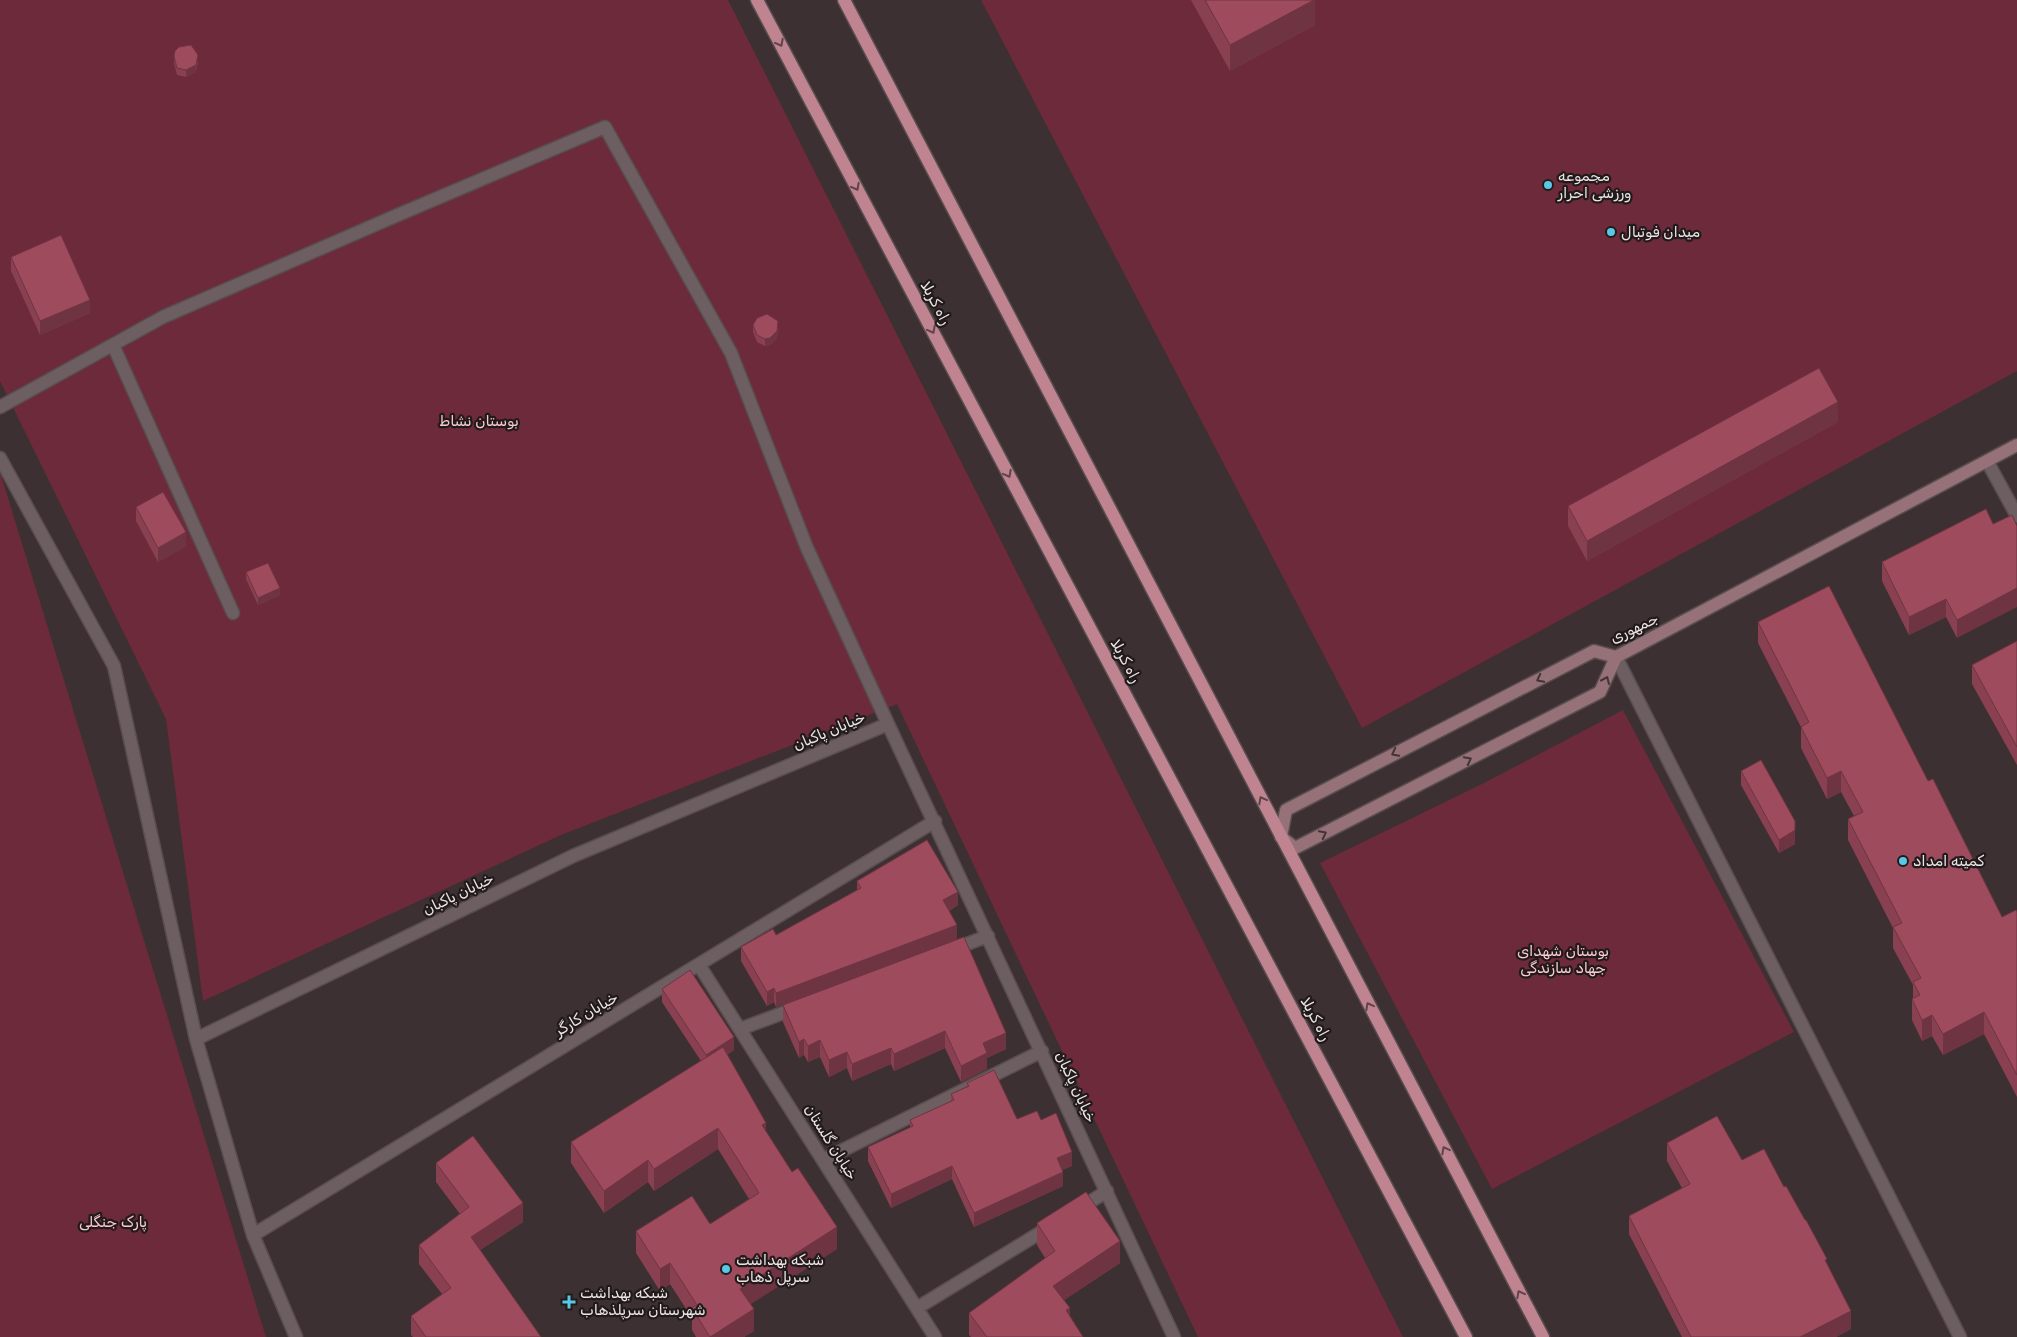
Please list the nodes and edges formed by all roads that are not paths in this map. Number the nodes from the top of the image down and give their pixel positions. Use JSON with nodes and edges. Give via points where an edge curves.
{"nodes":[{"id":1,"x":757,"y":0,"type":"edge"},
{"id":2,"x":844,"y":0,"type":"edge"},
{"id":3,"x":113,"y":345,"type":"junction"},
{"id":4,"x":0,"y":407,"type":"edge"},
{"id":5,"x":2017,"y":445,"type":"edge"},
{"id":6,"x":0,"y":458,"type":"edge"},
{"id":7,"x":1987,"y":461,"type":"junction"},
{"id":8,"x":2017,"y":516,"type":"edge"},
{"id":9,"x":233,"y":613,"type":"dead end"},
{"id":10,"x":1616,"y":657,"type":"junction"},
{"id":11,"x":888,"y":724,"type":"junction"},
{"id":12,"x":935,"y":821,"type":"junction"},
{"id":13,"x":1281,"y":837,"type":"junction"},
{"id":14,"x":988,"y":936,"type":"junction"},
{"id":15,"x":942,"y":953,"type":"edge"},
{"id":16,"x":699,"y":965,"type":"junction"},
{"id":17,"x":814,"y":1001,"type":"edge"},
{"id":18,"x":740,"y":1029,"type":"junction"},
{"id":19,"x":196,"y":1039,"type":"junction"},
{"id":20,"x":1042,"y":1051,"type":"junction"},
{"id":21,"x":823,"y":1160,"type":"junction"},
{"id":22,"x":1107,"y":1192,"type":"junction"},
{"id":23,"x":253,"y":1235,"type":"junction"},
{"id":24,"x":917,"y":1308,"type":"junction"},
{"id":25,"x":296,"y":1337,"type":"edge"},
{"id":26,"x":935,"y":1337,"type":"edge"},
{"id":27,"x":1174,"y":1337,"type":"edge"},
{"id":28,"x":1466,"y":1337,"type":"edge"},
{"id":29,"x":1542,"y":1337,"type":"edge"},
{"id":30,"x":1960,"y":1337,"type":"edge"}],
"edges":[{"from":1,"to":28,"type":"main road","name":"راه کربلا","one_way":true},
{"from":13,"to":2,"type":"main road","one_way":true},
{"from":3,"to":4,"type":"street"},
{"from":3,"to":9,"type":"street"},
{"from":3,"to":11,"type":"street","via":[[164,317],[605,127],[731,353],[807,548]]},
{"from":5,"to":7,"type":"street","name":"جمهوری"},
{"from":6,"to":19,"type":"street","via":[[114,666]]},
{"from":7,"to":8,"type":"street"},
{"from":7,"to":10,"type":"street","name":"جمهوری"},
{"from":10,"to":13,"type":"street","name":"جمهوری","one_way":true,"via":[[1594,652],[1286,810]]},
{"from":13,"to":10,"type":"street","one_way":true,"via":[[1295,848],[1600,692]]},
{"from":10,"to":30,"type":"street"},
{"from":11,"to":12,"type":"street","name":"خیابان پاکبان"},
{"from":11,"to":19,"type":"street","name":"خیابان پاکبان","via":[[573,856]]},
{"from":12,"to":14,"type":"street","name":"خیابان پاکبان"},
{"from":12,"to":16,"type":"street","name":"خیابان کارگر"},
{"from":29,"to":13,"type":"main road","one_way":true},
{"from":14,"to":15,"type":"street"},
{"from":14,"to":20,"type":"street","name":"خیابان پاکبان"},
{"from":16,"to":18,"type":"street","name":"خیابان گلستان"},
{"from":16,"to":23,"type":"street","name":"خیابان کارگر"},
{"from":17,"to":18,"type":"street"},
{"from":18,"to":21,"type":"street","name":"خیابان گلستان"},
{"from":19,"to":23,"type":"street"},
{"from":20,"to":21,"type":"street"},
{"from":20,"to":22,"type":"street","name":"خیابان پاکبان"},
{"from":21,"to":24,"type":"street","name":"خیابان گلستان"},
{"from":22,"to":24,"type":"street"},
{"from":22,"to":27,"type":"street","name":"خیابان پاکبان"},
{"from":23,"to":25,"type":"street"},
{"from":24,"to":26,"type":"street","name":"خیابان گلستان"}]}
